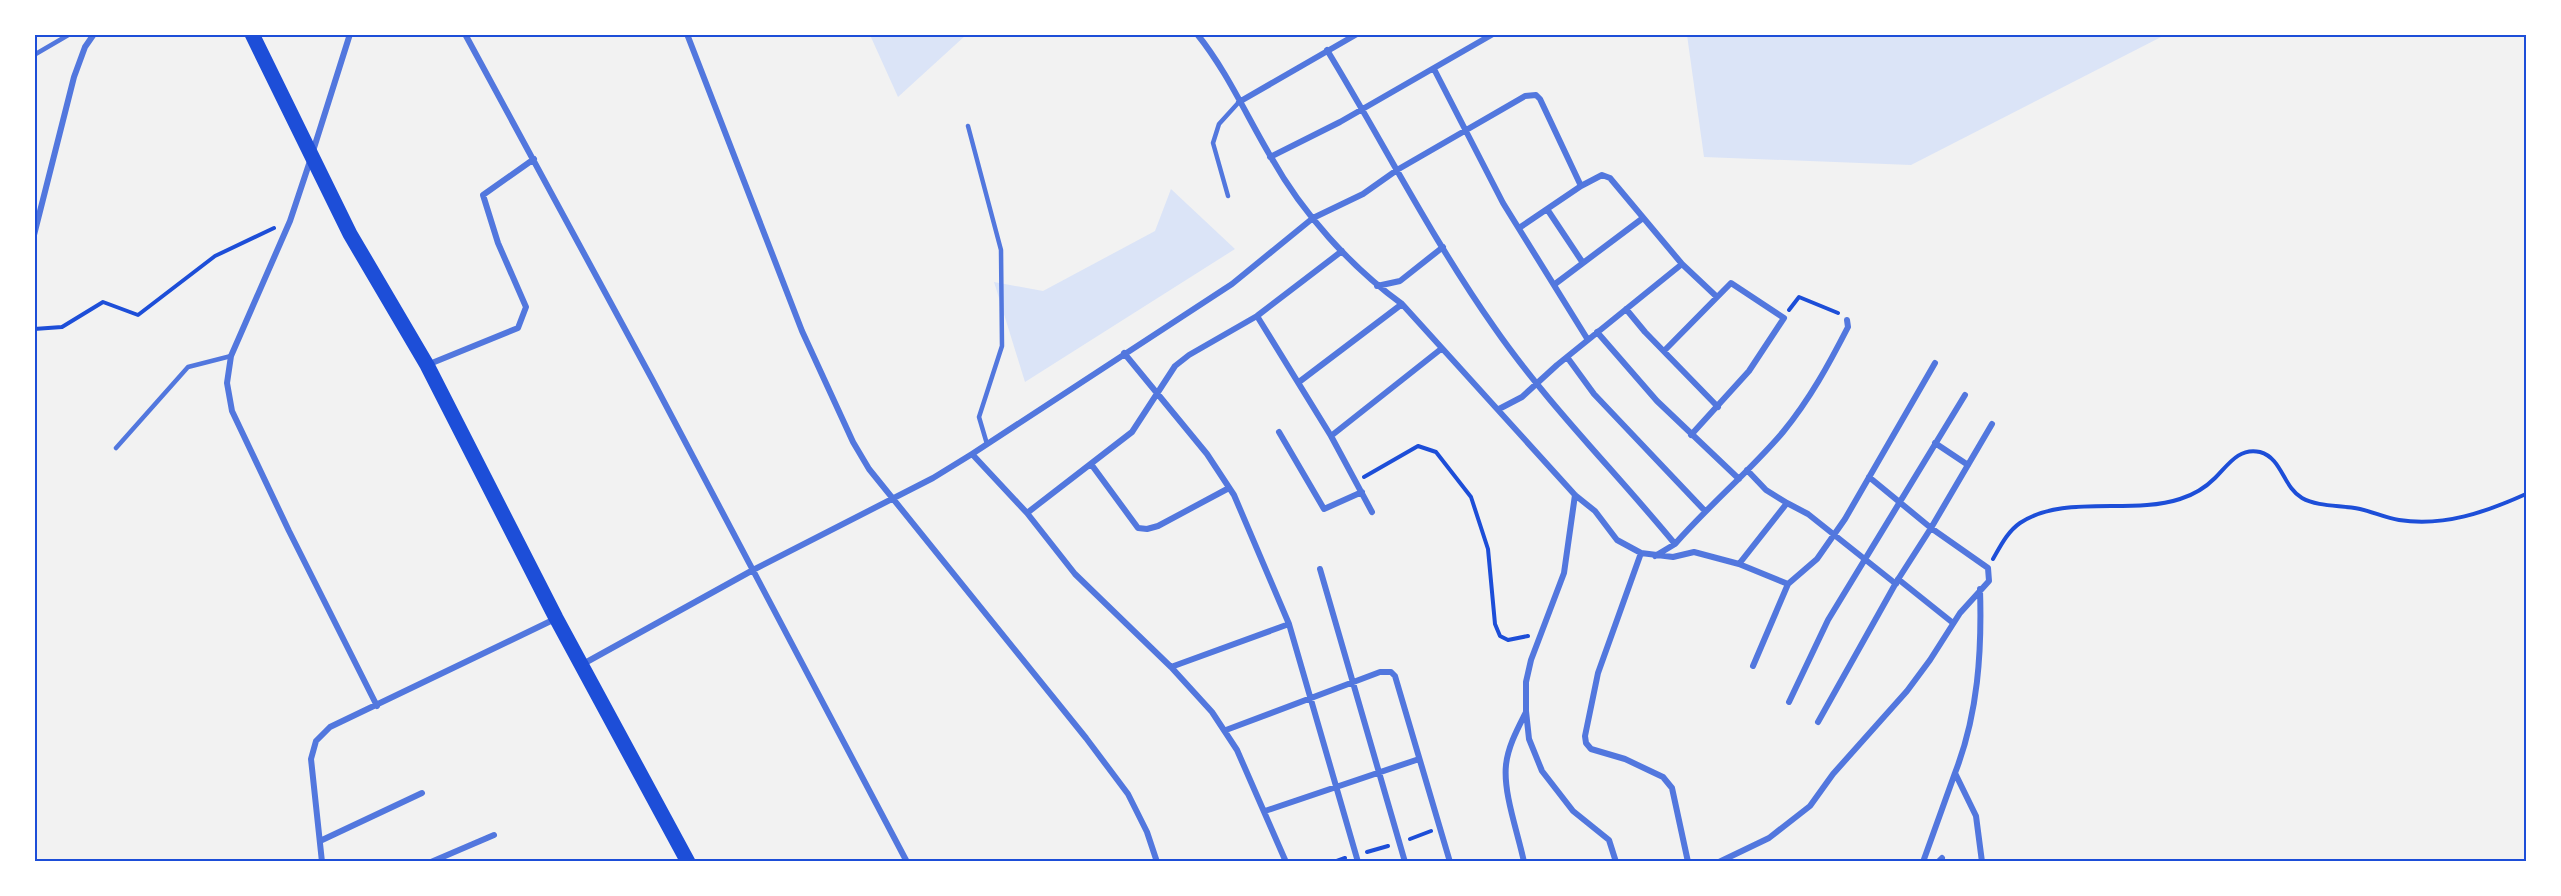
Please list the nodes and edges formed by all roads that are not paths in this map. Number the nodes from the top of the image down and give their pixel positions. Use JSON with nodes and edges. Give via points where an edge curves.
{"nodes":[{"id":1,"x":70,"y":34,"type":"edge"},
{"id":2,"x":94,"y":34,"type":"edge"},
{"id":3,"x":252,"y":34,"type":"edge"},
{"id":4,"x":350,"y":34,"type":"edge"},
{"id":5,"x":465,"y":34,"type":"edge"},
{"id":6,"x":687,"y":34,"type":"edge"},
{"id":7,"x":1197,"y":34,"type":"edge"},
{"id":8,"x":1357,"y":34,"type":"edge"},
{"id":9,"x":1493,"y":34,"type":"edge"},
{"id":10,"x":1327,"y":51,"type":"junction"},
{"id":11,"x":34,"y":55,"type":"edge"},
{"id":12,"x":1434,"y":69,"type":"junction"},
{"id":13,"x":1239,"y":102,"type":"junction"},
{"id":14,"x":1361,"y":110,"type":"junction"},
{"id":15,"x":968,"y":126,"type":"dead end"},
{"id":16,"x":1465,"y":130,"type":"junction"},
{"id":17,"x":312,"y":156,"type":"junction"},
{"id":18,"x":1270,"y":157,"type":"junction"},
{"id":19,"x":534,"y":159,"type":"junction"},
{"id":20,"x":1397,"y":170,"type":"junction"},
{"id":21,"x":1581,"y":186,"type":"junction"},
{"id":22,"x":1228,"y":196,"type":"dead end"},
{"id":23,"x":1547,"y":209,"type":"junction"},
{"id":24,"x":1313,"y":218,"type":"junction"},
{"id":25,"x":1643,"y":218,"type":"junction"},
{"id":26,"x":1519,"y":228,"type":"junction"},
{"id":27,"x":34,"y":235,"type":"edge"},
{"id":28,"x":1443,"y":247,"type":"junction"},
{"id":29,"x":1342,"y":251,"type":"junction"},
{"id":30,"x":1583,"y":263,"type":"junction"},
{"id":31,"x":1682,"y":264,"type":"junction"},
{"id":32,"x":1554,"y":284,"type":"junction"},
{"id":33,"x":1377,"y":286,"type":"junction"},
{"id":34,"x":1717,"y":297,"type":"junction"},
{"id":35,"x":1402,"y":304,"type":"junction"},
{"id":36,"x":1626,"y":309,"type":"junction"},
{"id":37,"x":1257,"y":316,"type":"junction"},
{"id":38,"x":1847,"y":320,"type":"road end"},
{"id":39,"x":1597,"y":332,"type":"junction"},
{"id":40,"x":1588,"y":340,"type":"junction"},
{"id":41,"x":1441,"y":349,"type":"junction"},
{"id":42,"x":1664,"y":351,"type":"junction"},
{"id":43,"x":1124,"y":353,"type":"junction"},
{"id":44,"x":231,"y":356,"type":"junction"},
{"id":45,"x":1567,"y":357,"type":"junction"},
{"id":46,"x":1935,"y":363,"type":"dead end"},
{"id":47,"x":427,"y":365,"type":"junction"},
{"id":48,"x":1299,"y":382,"type":"junction"},
{"id":49,"x":1536,"y":384,"type":"junction"},
{"id":50,"x":1158,"y":394,"type":"junction"},
{"id":51,"x":1965,"y":395,"type":"dead end"},
{"id":52,"x":1718,"y":407,"type":"junction"},
{"id":53,"x":1499,"y":409,"type":"junction"},
{"id":54,"x":1992,"y":424,"type":"dead end"},
{"id":55,"x":1279,"y":432,"type":"dead end"},
{"id":56,"x":1691,"y":435,"type":"junction"},
{"id":57,"x":1331,"y":436,"type":"junction"},
{"id":58,"x":1935,"y":443,"type":"junction"},
{"id":59,"x":987,"y":444,"type":"junction"},
{"id":60,"x":116,"y":448,"type":"dead end"},
{"id":61,"x":972,"y":454,"type":"junction"},
{"id":62,"x":1091,"y":464,"type":"junction"},
{"id":63,"x":1968,"y":465,"type":"junction"},
{"id":64,"x":1747,"y":470,"type":"junction"},
{"id":65,"x":1869,"y":477,"type":"junction"},
{"id":66,"x":1739,"y":478,"type":"junction"},
{"id":67,"x":1229,"y":488,"type":"junction"},
{"id":68,"x":1362,"y":492,"type":"junction"},
{"id":69,"x":1575,"y":495,"type":"junction"},
{"id":70,"x":893,"y":497,"type":"junction"},
{"id":71,"x":1900,"y":501,"type":"junction"},
{"id":72,"x":1787,"y":503,"type":"junction"},
{"id":73,"x":1706,"y":511,"type":"junction"},
{"id":74,"x":1372,"y":512,"type":"dead end"},
{"id":75,"x":1027,"y":513,"type":"junction"},
{"id":76,"x":1931,"y":528,"type":"junction"},
{"id":77,"x":1834,"y":534,"type":"junction"},
{"id":78,"x":1675,"y":543,"type":"junction"},
{"id":79,"x":1641,"y":553,"type":"junction"},
{"id":80,"x":1654,"y":556,"type":"junction"},
{"id":81,"x":1865,"y":559,"type":"junction"},
{"id":82,"x":1739,"y":564,"type":"junction"},
{"id":83,"x":1320,"y":569,"type":"dead end"},
{"id":84,"x":753,"y":570,"type":"junction"},
{"id":85,"x":1897,"y":582,"type":"junction"},
{"id":86,"x":1788,"y":584,"type":"junction"},
{"id":87,"x":1980,"y":588,"type":"junction"},
{"id":88,"x":556,"y":618,"type":"junction"},
{"id":89,"x":1953,"y":623,"type":"junction"},
{"id":90,"x":1289,"y":624,"type":"junction"},
{"id":91,"x":582,"y":665,"type":"junction"},
{"id":92,"x":1753,"y":666,"type":"dead end"},
{"id":93,"x":1171,"y":667,"type":"junction"},
{"id":94,"x":1352,"y":682,"type":"junction"},
{"id":95,"x":1310,"y":698,"type":"junction"},
{"id":96,"x":1789,"y":702,"type":"dead end"},
{"id":97,"x":377,"y":706,"type":"junction"},
{"id":98,"x":1526,"y":711,"type":"junction"},
{"id":99,"x":1818,"y":722,"type":"dead end"},
{"id":100,"x":1226,"y":730,"type":"junction"},
{"id":101,"x":1419,"y":759,"type":"junction"},
{"id":102,"x":1378,"y":772,"type":"junction"},
{"id":103,"x":1955,"y":773,"type":"junction"},
{"id":104,"x":1336,"y":787,"type":"junction"},
{"id":105,"x":422,"y":793,"type":"dead end"},
{"id":106,"x":1265,"y":811,"type":"junction"},
{"id":107,"x":494,"y":835,"type":"dead end"},
{"id":108,"x":320,"y":841,"type":"junction"},
{"id":109,"x":322,"y":861,"type":"edge"},
{"id":110,"x":431,"y":861,"type":"edge"},
{"id":111,"x":688,"y":861,"type":"edge"},
{"id":112,"x":908,"y":861,"type":"edge"},
{"id":113,"x":1157,"y":861,"type":"edge"},
{"id":114,"x":1286,"y":861,"type":"edge"},
{"id":115,"x":1358,"y":861,"type":"edge"},
{"id":116,"x":1405,"y":861,"type":"edge"},
{"id":117,"x":1450,"y":861,"type":"edge"},
{"id":118,"x":1524,"y":861,"type":"edge"},
{"id":119,"x":1616,"y":861,"type":"edge"},
{"id":120,"x":1688,"y":861,"type":"edge"},
{"id":121,"x":1719,"y":861,"type":"edge"},
{"id":122,"x":1923,"y":861,"type":"edge"},
{"id":123,"x":1982,"y":861,"type":"edge"}],
"edges":[{"from":1,"to":11,"type":"lane"},
{"from":2,"to":27,"type":"street","via":[[74,77]]},
{"from":3,"to":17,"type":"main road"},
{"from":4,"to":17,"type":"street"},
{"from":5,"to":19,"type":"street"},
{"from":6,"to":70,"type":"street","via":[[802,331],[853,442]]},
{"from":7,"to":13,"type":"street"},
{"from":8,"to":10,"type":"street"},
{"from":9,"to":12,"type":"street"},
{"from":10,"to":13,"type":"street"},
{"from":10,"to":14,"type":"street"},
{"from":12,"to":14,"type":"street"},
{"from":12,"to":16,"type":"street"},
{"from":13,"to":18,"type":"street"},
{"from":13,"to":22,"type":"lane","via":[[1219,124],[1213,143]]},
{"from":14,"to":18,"type":"street"},
{"from":14,"to":20,"type":"street"},
{"from":15,"to":59,"type":"lane","via":[[1001,250],[1002,346],[979,417]]},
{"from":16,"to":20,"type":"street"},
{"from":16,"to":21,"type":"street","via":[[1526,96],[1536,95]]},
{"from":16,"to":26,"type":"street"},
{"from":17,"to":44,"type":"street","via":[[290,221]]},
{"from":17,"to":47,"type":"main road","via":[[350,234]]},
{"from":18,"to":24,"type":"street"},
{"from":19,"to":47,"type":"street","via":[[483,195],[498,243],[526,307],[518,328]]},
{"from":19,"to":84,"type":"street"},
{"from":20,"to":24,"type":"street","via":[[1363,194]]},
{"from":20,"to":28,"type":"street"},
{"from":21,"to":23,"type":"street"},
{"from":21,"to":25,"type":"street","via":[[1606,175]]},
{"from":23,"to":26,"type":"street"},
{"from":23,"to":30,"type":"street"},
{"from":24,"to":29,"type":"street"},
{"from":24,"to":43,"type":"street","via":[[1232,284]]},
{"from":25,"to":30,"type":"street"},
{"from":25,"to":31,"type":"street"},
{"from":26,"to":32,"type":"street"},
{"from":28,"to":33,"type":"street","via":[[1400,281]]},
{"from":28,"to":49,"type":"street","via":[[1493,327]]},
{"from":29,"to":33,"type":"street"},
{"from":29,"to":37,"type":"street"},
{"from":30,"to":32,"type":"street"},
{"from":31,"to":34,"type":"street"},
{"from":31,"to":36,"type":"street"},
{"from":32,"to":40,"type":"street"},
{"from":33,"to":35,"type":"street"},
{"from":34,"to":42,"type":"street"},
{"from":34,"to":52,"type":"street","via":[[1731,283],[1784,318],[1749,371]]},
{"from":35,"to":41,"type":"street"},
{"from":35,"to":48,"type":"street"},
{"from":36,"to":39,"type":"street"},
{"from":36,"to":42,"type":"street"},
{"from":37,"to":48,"type":"street"},
{"from":37,"to":50,"type":"street","via":[[1175,366]]},
{"from":38,"to":64,"type":"street","via":[[1848,327],[1829,365],[1803,406]]},
{"from":39,"to":40,"type":"street"},
{"from":39,"to":56,"type":"street"},
{"from":40,"to":45,"type":"street"},
{"from":41,"to":53,"type":"street"},
{"from":41,"to":57,"type":"street"},
{"from":42,"to":52,"type":"street"},
{"from":43,"to":50,"type":"street"},
{"from":43,"to":59,"type":"street"},
{"from":44,"to":60,"type":"lane","via":[[188,367]]},
{"from":44,"to":97,"type":"street","via":[[227,383],[232,411]]},
{"from":45,"to":49,"type":"street"},
{"from":45,"to":73,"type":"street","via":[[1594,394]]},
{"from":46,"to":65,"type":"street"},
{"from":47,"to":88,"type":"main road"},
{"from":48,"to":57,"type":"street"},
{"from":49,"to":53,"type":"street"},
{"from":49,"to":78,"type":"street"},
{"from":50,"to":62,"type":"street","via":[[1132,432]]},
{"from":50,"to":67,"type":"street"},
{"from":51,"to":58,"type":"street"},
{"from":52,"to":56,"type":"street"},
{"from":53,"to":69,"type":"street"},
{"from":54,"to":63,"type":"street"},
{"from":55,"to":68,"type":"street","via":[[1321,506],[1326,509]]},
{"from":56,"to":66,"type":"street"},
{"from":57,"to":68,"type":"street"},
{"from":58,"to":63,"type":"street"},
{"from":58,"to":71,"type":"street"},
{"from":59,"to":61,"type":"street"},
{"from":61,"to":70,"type":"street"},
{"from":61,"to":75,"type":"street"},
{"from":62,"to":67,"type":"street","via":[[1138,528],[1158,526]]},
{"from":62,"to":75,"type":"street"},
{"from":63,"to":76,"type":"street"},
{"from":64,"to":66,"type":"street"},
{"from":64,"to":72,"type":"street","via":[[1766,490]]},
{"from":65,"to":71,"type":"street"},
{"from":65,"to":77,"type":"street"},
{"from":66,"to":73,"type":"street"},
{"from":67,"to":90,"type":"street"},
{"from":68,"to":74,"type":"street"},
{"from":69,"to":79,"type":"street","via":[[1595,511],[1617,540]]},
{"from":69,"to":98,"type":"street","via":[[1564,573],[1531,660]]},
{"from":70,"to":84,"type":"street"},
{"from":70,"to":113,"type":"street","via":[[1128,794]]},
{"from":71,"to":76,"type":"street"},
{"from":71,"to":81,"type":"street"},
{"from":72,"to":77,"type":"street"},
{"from":72,"to":82,"type":"street"},
{"from":73,"to":78,"type":"street"},
{"from":75,"to":93,"type":"street","via":[[1075,574]]},
{"from":76,"to":85,"type":"street"},
{"from":76,"to":87,"type":"street","via":[[1988,568],[1989,581]]},
{"from":77,"to":81,"type":"street"},
{"from":77,"to":86,"type":"street","via":[[1817,559]]},
{"from":78,"to":80,"type":"street"},
{"from":79,"to":80,"type":"street"},
{"from":79,"to":120,"type":"street","via":[[1599,673],[1586,743],[1591,749],[1625,759],[1663,777],[1672,788]]},
{"from":80,"to":82,"type":"street","via":[[1694,552]]},
{"from":81,"to":85,"type":"street"},
{"from":81,"to":96,"type":"street","via":[[1828,620]]},
{"from":82,"to":86,"type":"street"},
{"from":83,"to":94,"type":"street"},
{"from":84,"to":91,"type":"street"},
{"from":84,"to":112,"type":"street"},
{"from":85,"to":89,"type":"street"},
{"from":85,"to":99,"type":"street"},
{"from":86,"to":92,"type":"street"},
{"from":87,"to":89,"type":"street"},
{"from":87,"to":103,"type":"street","via":[[1978,683]]},
{"from":88,"to":91,"type":"main road"},
{"from":88,"to":97,"type":"street"},
{"from":89,"to":121,"type":"street","via":[[1907,691],[1833,774],[1810,806],[1769,838]]},
{"from":90,"to":93,"type":"street"},
{"from":90,"to":95,"type":"street"},
{"from":91,"to":111,"type":"main road"},
{"from":93,"to":100,"type":"street"},
{"from":94,"to":95,"type":"street"},
{"from":94,"to":101,"type":"street","via":[[1380,672],[1395,676]]},
{"from":94,"to":102,"type":"street"},
{"from":95,"to":100,"type":"street"},
{"from":95,"to":104,"type":"street"},
{"from":97,"to":108,"type":"street","via":[[330,727],[312,749]]},
{"from":98,"to":118,"type":"street","via":[[1506,765]]},
{"from":98,"to":119,"type":"street","via":[[1529,739],[1542,771],[1573,811],[1609,840]]},
{"from":100,"to":106,"type":"street"},
{"from":101,"to":102,"type":"street"},
{"from":101,"to":117,"type":"street"},
{"from":102,"to":104,"type":"street"},
{"from":102,"to":116,"type":"street"},
{"from":103,"to":122,"type":"street"},
{"from":103,"to":123,"type":"street","via":[[1976,816]]},
{"from":104,"to":106,"type":"street"},
{"from":104,"to":115,"type":"street"},
{"from":105,"to":108,"type":"street"},
{"from":106,"to":114,"type":"street"},
{"from":107,"to":110,"type":"street"},
{"from":108,"to":109,"type":"street"}]}
